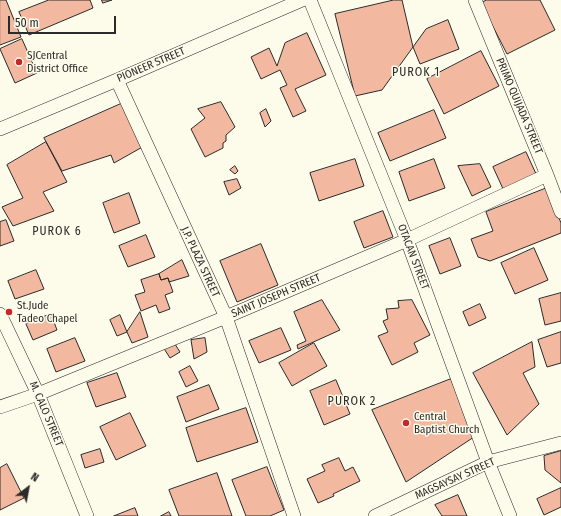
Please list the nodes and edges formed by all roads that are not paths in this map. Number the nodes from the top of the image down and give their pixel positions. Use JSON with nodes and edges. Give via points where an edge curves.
{"nodes":[{"id":1,"x":302,"y":0,"type":"edge"},
{"id":2,"x":310,"y":0,"type":"edge"},
{"id":3,"x":475,"y":0,"type":"edge"},
{"id":4,"x":117,"y":80,"type":"junction"},
{"id":5,"x":0,"y":129,"type":"edge"},
{"id":6,"x":547,"y":175,"type":"junction"},
{"id":7,"x":561,"y":212,"type":"edge"},
{"id":8,"x":407,"y":240,"type":"junction"},
{"id":9,"x":0,"y":314,"type":"edge"},
{"id":10,"x":226,"y":317,"type":"junction"},
{"id":11,"x":38,"y":394,"type":"junction"},
{"id":12,"x":0,"y":407,"type":"edge"},
{"id":13,"x":561,"y":443,"type":"edge"},
{"id":14,"x":488,"y":462,"type":"junction"},
{"id":15,"x":86,"y":516,"type":"edge"},
{"id":16,"x":294,"y":516,"type":"edge"},
{"id":17,"x":376,"y":516,"type":"edge"},
{"id":18,"x":510,"y":516,"type":"edge"}],
"edges":[{"from":1,"to":4,"type":"street","name":"PIONEER STREET"},
{"from":2,"to":8,"type":"street","name":"OTACAN STREET"},
{"from":3,"to":6,"type":"street","name":"PRIMO QUIJADA STREET"},
{"from":4,"to":5,"type":"street","name":"PIONEER STREET"},
{"from":4,"to":10,"type":"street","name":"J.P. PLAZA STREET"},
{"from":6,"to":7,"type":"street","name":"PRIMO QUIJADA STREET"},
{"from":6,"to":8,"type":"street","name":"SAINT JOSEPH STREET"},
{"from":8,"to":10,"type":"street","name":"SAINT JOSEPH STREET"},
{"from":8,"to":14,"type":"street","name":"OTACAN STREET"},
{"from":9,"to":11,"type":"street","name":"M. CALO STREET"},
{"from":10,"to":11,"type":"street","name":"SAINT JOSEPH STREET"},
{"from":10,"to":16,"type":"street","name":"J.P. PLAZA STREET"},
{"from":11,"to":12,"type":"street","name":"SAINT JOSEPH STREET"},
{"from":11,"to":15,"type":"street","name":"M. CALO STREET"},
{"from":13,"to":14,"type":"street","name":"MAGSAYSAY STREET"},
{"from":14,"to":17,"type":"street","name":"MAGSAYSAY STREET"},
{"from":14,"to":18,"type":"street","name":"OTACAN STREET"}]}
